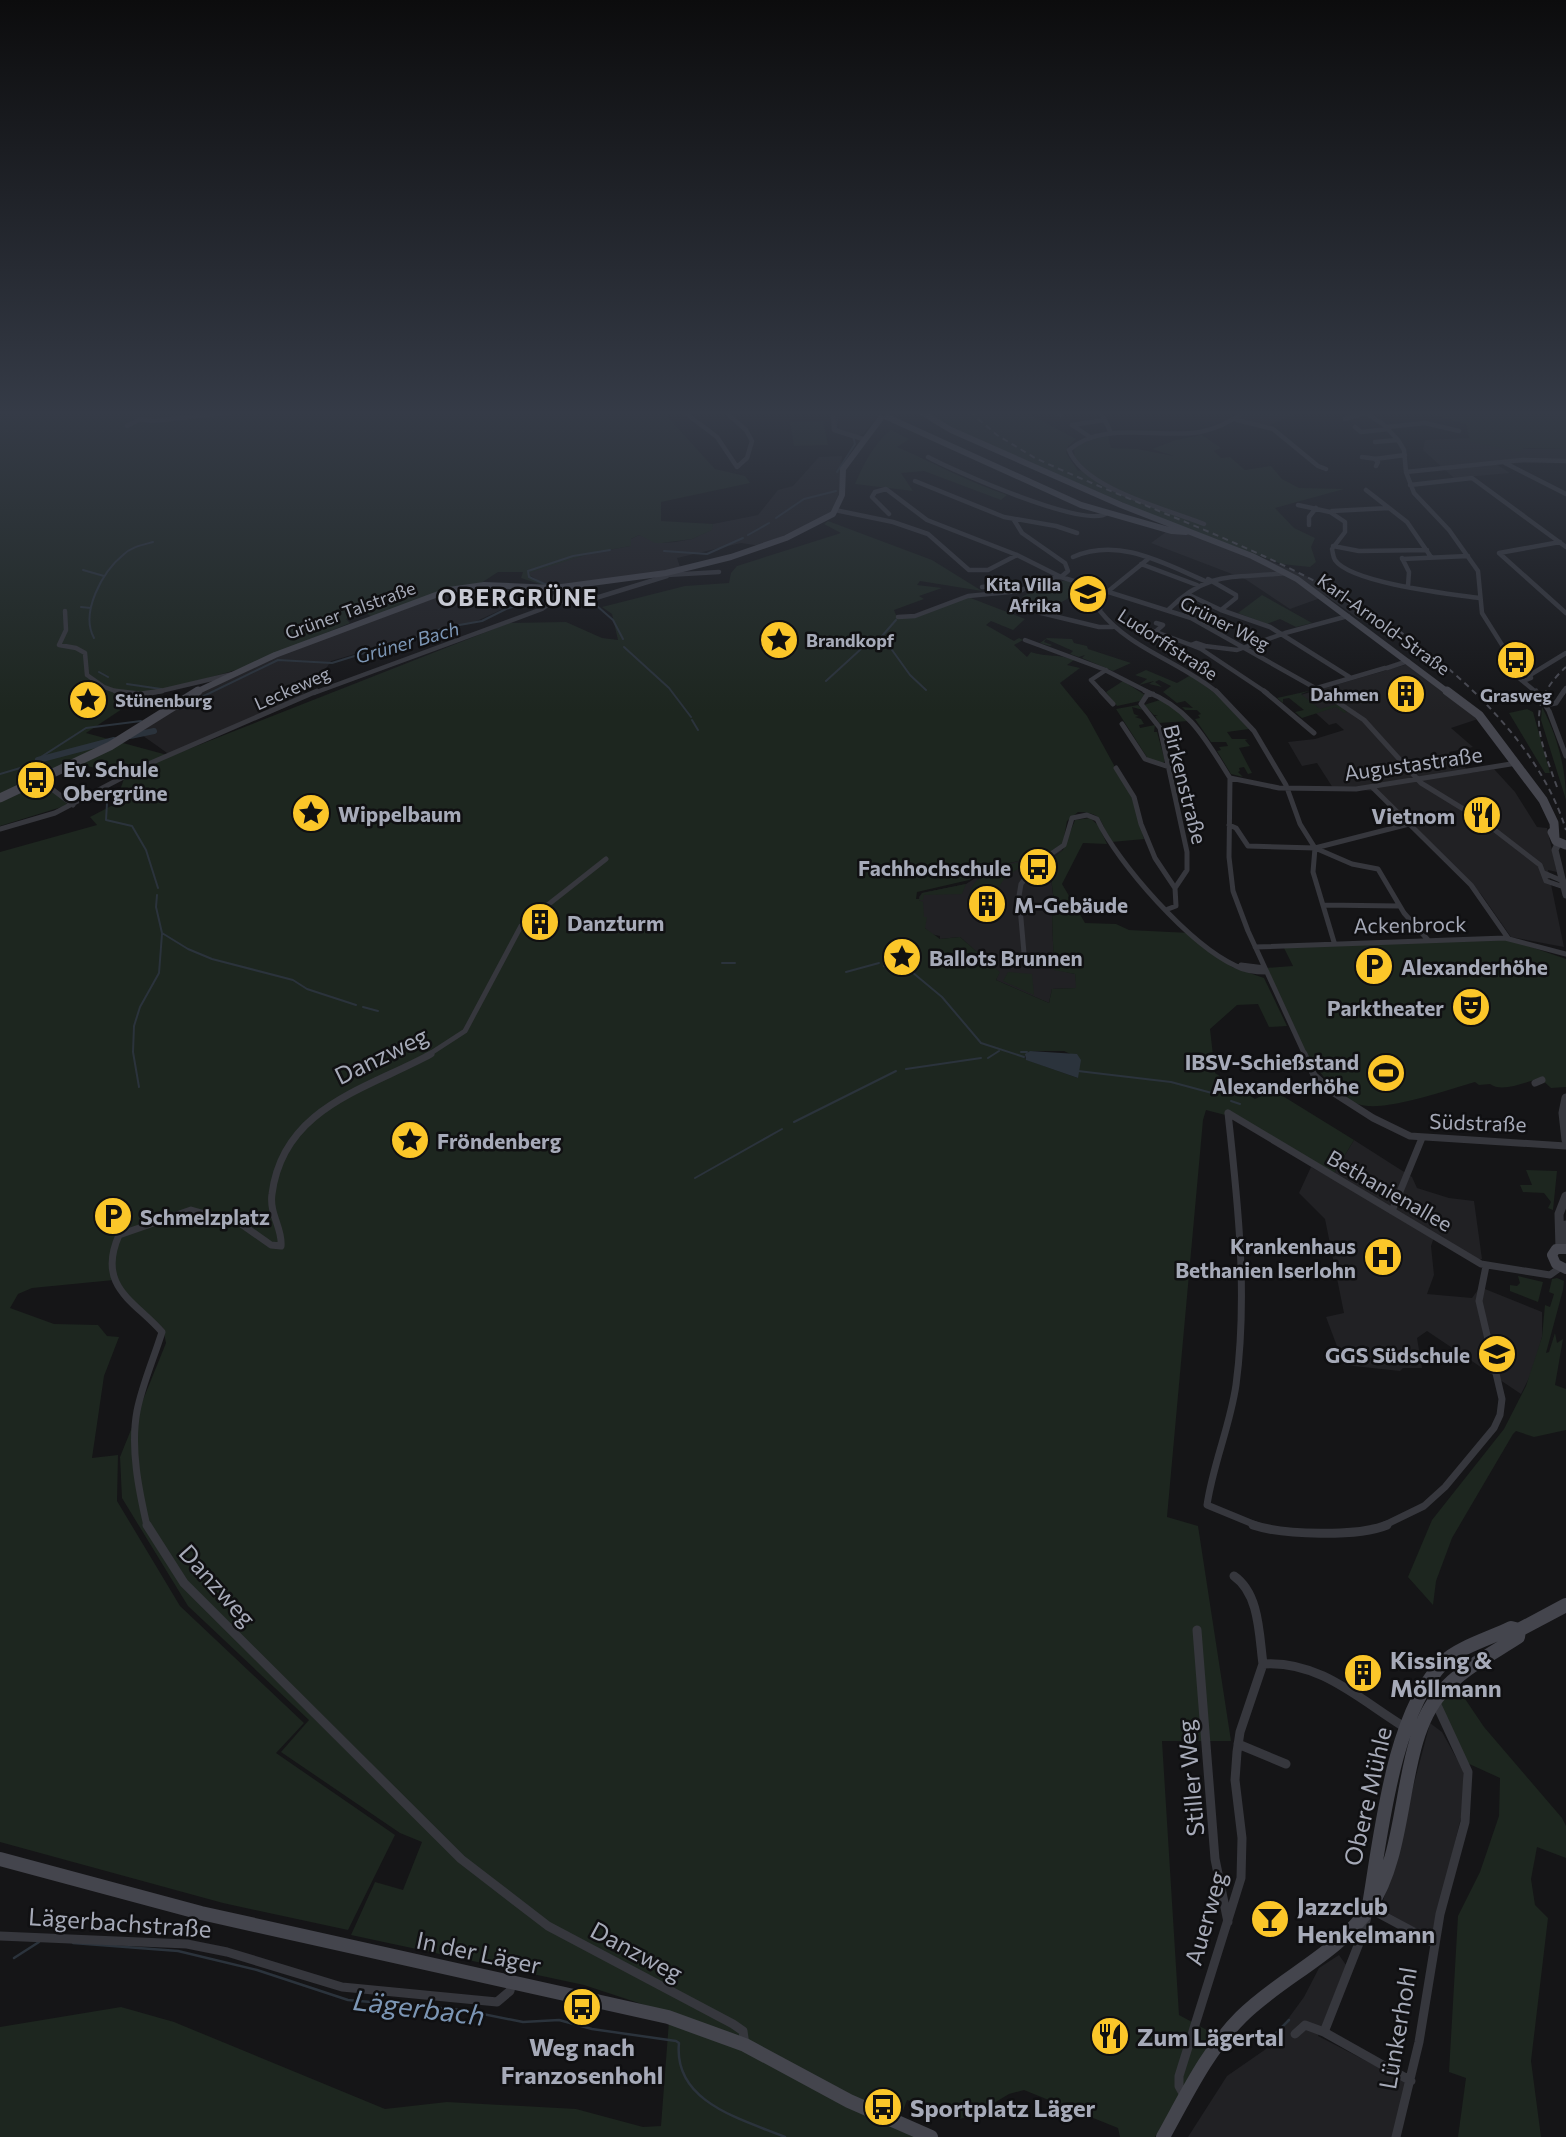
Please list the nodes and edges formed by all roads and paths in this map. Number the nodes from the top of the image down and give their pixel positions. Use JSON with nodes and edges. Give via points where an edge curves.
{"nodes":[{"id":1,"x":832,"y":512,"type":"edge"},
{"id":2,"x":844,"y":512,"type":"edge"},
{"id":3,"x":887,"y":512,"type":"edge"},
{"id":4,"x":914,"y":512,"type":"edge"},
{"id":5,"x":993,"y":512,"type":"edge"},
{"id":6,"x":1067,"y":512,"type":"edge"},
{"id":7,"x":1103,"y":512,"type":"edge"},
{"id":8,"x":1139,"y":512,"type":"edge"},
{"id":9,"x":1172,"y":512,"type":"edge"},
{"id":10,"x":1313,"y":512,"type":"edge"},
{"id":11,"x":1331,"y":512,"type":"joint"},
{"id":12,"x":1335,"y":512,"type":"edge"},
{"id":13,"x":1394,"y":512,"type":"edge"},
{"id":14,"x":1432,"y":512,"type":"edge"},
{"id":15,"x":1518,"y":512,"type":"edge"},
{"id":16,"x":1107,"y":513,"type":"junction"},
{"id":17,"x":889,"y":514,"type":"dead end"},
{"id":18,"x":1014,"y":520,"type":"junction"},
{"id":19,"x":1167,"y":522,"type":"junction"},
{"id":20,"x":1309,"y":524,"type":"dead end"},
{"id":21,"x":1159,"y":528,"type":"junction"},
{"id":22,"x":1192,"y":531,"type":"junction"},
{"id":23,"x":1077,"y":533,"type":"dead end"},
{"id":24,"x":1560,"y":542,"type":"junction"},
{"id":25,"x":1333,"y":546,"type":"junction"},
{"id":26,"x":1566,"y":547,"type":"edge"},
{"id":27,"x":1427,"y":550,"type":"junction"},
{"id":28,"x":1397,"y":551,"type":"junction"},
{"id":29,"x":1017,"y":555,"type":"junction"},
{"id":30,"x":1468,"y":556,"type":"junction"},
{"id":31,"x":1073,"y":557,"type":"dead end"},
{"id":32,"x":1431,"y":557,"type":"junction"},
{"id":33,"x":1148,"y":559,"type":"junction"},
{"id":34,"x":1402,"y":559,"type":"junction"},
{"id":35,"x":1142,"y":564,"type":"junction"},
{"id":36,"x":719,"y":572,"type":"dead end"},
{"id":37,"x":1286,"y":573,"type":"junction"},
{"id":38,"x":667,"y":575,"type":"junction"},
{"id":39,"x":1061,"y":577,"type":"junction"},
{"id":40,"x":1206,"y":580,"type":"junction"},
{"id":41,"x":1197,"y":585,"type":"junction"},
{"id":42,"x":1408,"y":586,"type":"junction"},
{"id":43,"x":554,"y":588,"type":"junction"},
{"id":44,"x":1107,"y":590,"type":"junction"},
{"id":45,"x":990,"y":593,"type":"junction"},
{"id":46,"x":1005,"y":593,"type":"junction"},
{"id":47,"x":1187,"y":594,"type":"junction"},
{"id":48,"x":1479,"y":598,"type":"junction"},
{"id":49,"x":552,"y":602,"type":"junction"},
{"id":50,"x":1169,"y":609,"type":"junction"},
{"id":51,"x":1221,"y":610,"type":"junction"},
{"id":52,"x":65,"y":611,"type":"dead end"},
{"id":53,"x":1033,"y":611,"type":"dead end"},
{"id":54,"x":1566,"y":613,"type":"edge"},
{"id":55,"x":1348,"y":616,"type":"junction"},
{"id":56,"x":898,"y":617,"type":"dead end"},
{"id":57,"x":1156,"y":623,"type":"dead end"},
{"id":58,"x":1113,"y":627,"type":"junction"},
{"id":59,"x":1148,"y":629,"type":"dead end"},
{"id":60,"x":1154,"y":633,"type":"junction"},
{"id":61,"x":1280,"y":634,"type":"junction"},
{"id":62,"x":1025,"y":640,"type":"dead end"},
{"id":63,"x":1203,"y":648,"type":"junction"},
{"id":64,"x":1247,"y":648,"type":"junction"},
{"id":65,"x":1566,"y":653,"type":"edge"},
{"id":66,"x":1408,"y":661,"type":"junction"},
{"id":67,"x":1106,"y":670,"type":"junction"},
{"id":68,"x":236,"y":674,"type":"junction"},
{"id":69,"x":1528,"y":677,"type":"junction"},
{"id":70,"x":1351,"y":678,"type":"junction"},
{"id":71,"x":1317,"y":688,"type":"junction"},
{"id":72,"x":1566,"y":688,"type":"edge"},
{"id":73,"x":1154,"y":694,"type":"junction"},
{"id":74,"x":1113,"y":704,"type":"dead end"},
{"id":75,"x":1546,"y":705,"type":"junction"},
{"id":76,"x":1122,"y":724,"type":"dead end"},
{"id":77,"x":1314,"y":733,"type":"dead end"},
{"id":78,"x":1566,"y":756,"type":"edge"},
{"id":79,"x":1517,"y":763,"type":"junction"},
{"id":80,"x":1170,"y":767,"type":"junction"},
{"id":81,"x":1116,"y":768,"type":"dead end"},
{"id":82,"x":1230,"y":778,"type":"junction"},
{"id":83,"x":40,"y":780,"type":"junction"},
{"id":84,"x":1417,"y":780,"type":"junction"},
{"id":85,"x":1288,"y":788,"type":"junction"},
{"id":86,"x":1373,"y":788,"type":"junction"},
{"id":87,"x":0,"y":798,"type":"edge"},
{"id":88,"x":73,"y":805,"type":"junction"},
{"id":89,"x":1409,"y":824,"type":"junction"},
{"id":90,"x":1229,"y":825,"type":"junction"},
{"id":91,"x":0,"y":829,"type":"edge"},
{"id":92,"x":1559,"y":843,"type":"edge"},
{"id":93,"x":1315,"y":848,"type":"junction"},
{"id":94,"x":606,"y":859,"type":"dead end"},
{"id":95,"x":1564,"y":884,"type":"edge"},
{"id":96,"x":1175,"y":888,"type":"junction"},
{"id":97,"x":1323,"y":905,"type":"junction"},
{"id":98,"x":1399,"y":906,"type":"junction"},
{"id":99,"x":1168,"y":909,"type":"junction"},
{"id":100,"x":1508,"y":938,"type":"junction"},
{"id":101,"x":1428,"y":940,"type":"junction"},
{"id":102,"x":1334,"y":942,"type":"junction"},
{"id":103,"x":1255,"y":947,"type":"junction"},
{"id":104,"x":1024,"y":953,"type":"dead end"},
{"id":105,"x":1566,"y":954,"type":"edge"},
{"id":106,"x":1266,"y":970,"type":"junction"},
{"id":107,"x":1566,"y":1098,"type":"edge"},
{"id":108,"x":1422,"y":1138,"type":"junction"},
{"id":109,"x":1566,"y":1140,"type":"edge"},
{"id":110,"x":1566,"y":1146,"type":"edge"},
{"id":111,"x":1566,"y":1196,"type":"edge"},
{"id":112,"x":1392,"y":1211,"type":"junction"},
{"id":113,"x":1566,"y":1225,"type":"edge"},
{"id":114,"x":1564,"y":1246,"type":"edge"},
{"id":115,"x":1486,"y":1266,"type":"junction"},
{"id":116,"x":1561,"y":1266,"type":"edge"},
{"id":117,"x":1234,"y":1576,"type":"dead end"},
{"id":118,"x":1566,"y":1605,"type":"edge"},
{"id":119,"x":1197,"y":1630,"type":"dead end"},
{"id":120,"x":1519,"y":1630,"type":"junction"},
{"id":121,"x":1263,"y":1664,"type":"junction"},
{"id":122,"x":1430,"y":1695,"type":"junction"},
{"id":123,"x":1406,"y":1728,"type":"junction"},
{"id":124,"x":1238,"y":1744,"type":"junction"},
{"id":125,"x":1286,"y":1764,"type":"dead end"},
{"id":126,"x":0,"y":1858,"type":"edge"},
{"id":127,"x":1369,"y":1908,"type":"junction"},
{"id":128,"x":1228,"y":1922,"type":"junction"},
{"id":129,"x":0,"y":1936,"type":"edge"},
{"id":130,"x":1434,"y":1943,"type":"junction"},
{"id":131,"x":513,"y":1982,"type":"junction"},
{"id":132,"x":1324,"y":2032,"type":"junction"},
{"id":133,"x":1295,"y":2034,"type":"dead end"},
{"id":134,"x":745,"y":2046,"type":"junction"},
{"id":135,"x":1411,"y":2081,"type":"junction"},
{"id":136,"x":1185,"y":2099,"type":"junction"},
{"id":137,"x":931,"y":2137,"type":"edge"},
{"id":138,"x":1163,"y":2137,"type":"edge"},
{"id":139,"x":1396,"y":2137,"type":"edge"}],
"edges":[{"from":1,"to":38,"type":"main road","name":"Grüner Talstraße","via":[[768,545]]},
{"from":2,"to":29,"type":"street","via":[[922,532],[969,569],[988,570]]},
{"from":3,"to":17,"type":"street","name":"Grüner Weg"},
{"from":4,"to":29,"type":"street","name":"Grüner Weg"},
{"from":5,"to":18,"type":"street"},
{"from":6,"to":16,"type":"street","via":[[1089,518]]},
{"from":7,"to":16,"type":"main road"},
{"from":8,"to":19,"type":"main road","name":"Karl-Arnold-Straße"},
{"from":9,"to":22,"type":"street","via":[[1204,524]]},
{"from":10,"to":20,"type":"street"},
{"from":11,"to":12,"type":"street"},
{"from":11,"to":25,"type":"street","via":[[1342,518],[1347,528]]},
{"from":13,"to":27,"type":"street","via":[[1412,527]]},
{"from":14,"to":30,"type":"street"},
{"from":15,"to":24,"type":"street"},
{"from":16,"to":21,"type":"main road"},
{"from":18,"to":23,"type":"street","via":[[1068,526]]},
{"from":18,"to":39,"type":"street","via":[[1022,533],[1065,563],[1068,571]]},
{"from":19,"to":21,"type":"main road"},
{"from":19,"to":22,"type":"main road","name":"Karl-Arnold-Straße"},
{"from":21,"to":22,"type":"main road"},
{"from":22,"to":37,"type":"main road","name":"Karl-Arnold-Straße"},
{"from":24,"to":26,"type":"street"},
{"from":24,"to":54,"type":"street","via":[[1499,553]]},
{"from":25,"to":28,"type":"street"},
{"from":25,"to":42,"type":"street","via":[[1333,558],[1345,569]]},
{"from":27,"to":28,"type":"street"},
{"from":27,"to":32,"type":"street"},
{"from":28,"to":34,"type":"street"},
{"from":29,"to":39,"type":"street","name":"Grüner Weg"},
{"from":30,"to":32,"type":"street"},
{"from":30,"to":48,"type":"street","via":[[1480,574]]},
{"from":31,"to":33,"type":"street","via":[[1105,548]]},
{"from":32,"to":34,"type":"street"},
{"from":33,"to":35,"type":"street"},
{"from":33,"to":40,"type":"street"},
{"from":34,"to":42,"type":"street","via":[[1409,572]]},
{"from":35,"to":41,"type":"street"},
{"from":35,"to":44,"type":"street"},
{"from":36,"to":38,"type":"street"},
{"from":37,"to":40,"type":"street"},
{"from":37,"to":55,"type":"main road","name":"Karl-Arnold-Straße"},
{"from":38,"to":43,"type":"main road","name":"Grüner Talstraße"},
{"from":38,"to":49,"type":"street","via":[[586,601]]},
{"from":39,"to":44,"type":"street","name":"Grüner Weg"},
{"from":39,"to":46,"type":"street"},
{"from":40,"to":41,"type":"street"},
{"from":40,"to":51,"type":"street","via":[[1236,595]]},
{"from":41,"to":47,"type":"street"},
{"from":42,"to":48,"type":"street"},
{"from":43,"to":49,"type":"street"},
{"from":43,"to":68,"type":"main road","name":"Grüner Talstraße","via":[[484,585],[454,589],[317,638]]},
{"from":44,"to":50,"type":"street","name":"Grüner Weg"},
{"from":44,"to":58,"type":"street","name":"Ludorffstraße","via":[[1099,606]]},
{"from":45,"to":46,"type":"street"},
{"from":45,"to":46,"type":"street","via":[[982,587]]},
{"from":45,"to":56,"type":"street"},
{"from":47,"to":50,"type":"street"},
{"from":47,"to":51,"type":"street"},
{"from":48,"to":69,"type":"street","via":[[1485,619],[1519,672],[1517,677]]},
{"from":49,"to":88,"type":"street","name":"Leckeweg","via":[[332,684],[146,765]]},
{"from":50,"to":64,"type":"street","name":"Grüner Weg"},
{"from":51,"to":61,"type":"street"},
{"from":52,"to":68,"type":"street","via":[[66,630],[59,645],[85,653],[89,677],[110,688],[152,695]]},
{"from":53,"to":58,"type":"street"},
{"from":55,"to":61,"type":"street"},
{"from":55,"to":66,"type":"main road","name":"Karl-Arnold-Straße"},
{"from":57,"to":60,"type":"street","via":[[1163,625]]},
{"from":58,"to":85,"type":"street","name":"Ludorffstraße","via":[[1193,674],[1231,704],[1262,741]]},
{"from":59,"to":60,"type":"street"},
{"from":60,"to":63,"type":"street"},
{"from":61,"to":64,"type":"street"},
{"from":61,"to":70,"type":"street"},
{"from":62,"to":67,"type":"street"},
{"from":63,"to":64,"type":"street"},
{"from":63,"to":77,"type":"street","via":[[1279,700]]},
{"from":64,"to":71,"type":"street","name":"Grüner Weg"},
{"from":65,"to":69,"type":"street"},
{"from":66,"to":70,"type":"street"},
{"from":66,"to":79,"type":"main road","name":"Karl-Arnold-Straße","via":[[1479,715]]},
{"from":67,"to":73,"type":"street"},
{"from":67,"to":74,"type":"street","via":[[1091,680]]},
{"from":68,"to":83,"type":"main road","name":"Grüner Talstraße","via":[[183,698],[110,746]]},
{"from":69,"to":75,"type":"street"},
{"from":70,"to":71,"type":"street"},
{"from":71,"to":84,"type":"street","name":"Grüner Weg","via":[[1364,720]]},
{"from":72,"to":75,"type":"street","via":[[1556,703]]},
{"from":73,"to":80,"type":"street","name":"Birkenstraße","via":[[1141,704],[1160,729]]},
{"from":73,"to":82,"type":"street","via":[[1192,720]]},
{"from":75,"to":78,"type":"street"},
{"from":76,"to":80,"type":"street","via":[[1149,764]]},
{"from":79,"to":84,"type":"street","name":"Augustastraße"},
{"from":79,"to":92,"type":"main road","name":"Karl-Arnold-Straße"},
{"from":80,"to":96,"type":"street","name":"Birkenstraße","via":[[1188,858],[1187,870]]},
{"from":81,"to":96,"type":"street","via":[[1134,797],[1155,858]]},
{"from":82,"to":85,"type":"street","name":"Augustastraße"},
{"from":82,"to":90,"type":"street","name":"Südstraße"},
{"from":83,"to":87,"type":"main road","name":"Grüner Talstraße"},
{"from":83,"to":88,"type":"street"},
{"from":84,"to":86,"type":"street","name":"Augustastraße"},
{"from":84,"to":95,"type":"street","name":"Grüner Weg","via":[[1541,865],[1545,877]]},
{"from":85,"to":86,"type":"street","name":"Augustastraße"},
{"from":85,"to":93,"type":"street","name":"Ludorffstraße","via":[[1303,835]]},
{"from":86,"to":89,"type":"street"},
{"from":88,"to":91,"type":"street","name":"Leckeweg"},
{"from":89,"to":93,"type":"street"},
{"from":89,"to":100,"type":"street","via":[[1471,885]]},
{"from":90,"to":93,"type":"street","via":[[1237,828],[1248,846]]},
{"from":90,"to":103,"type":"street","name":"Südstraße","via":[[1232,888]]},
{"from":92,"to":95,"type":"street","via":[[1555,850]]},
{"from":93,"to":97,"type":"street","name":"Ludorffstraße","via":[[1312,870]]},
{"from":93,"to":98,"type":"street","via":[[1378,869]]},
{"from":94,"to":134,"type":"street","name":"Danzweg","via":[[520,926],[459,1037],[337,1097],[295,1137],[270,1197],[281,1246],[271,1245],[241,1224],[191,1210],[119,1235],[113,1259],[122,1294],[162,1332],[137,1411],[139,1493],[148,1530],[184,1583],[461,1859],[548,1926],[733,2024],[743,2031]]},
{"from":96,"to":99,"type":"street","name":"Birkenstraße","via":[[1177,906]]},
{"from":97,"to":98,"type":"street"},
{"from":97,"to":102,"type":"street","name":"Ludorffstraße"},
{"from":98,"to":101,"type":"street"},
{"from":99,"to":104,"type":"street","via":[[1110,844],[1097,819],[1078,815],[1072,818],[1061,848],[1035,865],[1021,884]]},
{"from":99,"to":106,"type":"street","via":[[1223,958],[1248,971]]},
{"from":100,"to":101,"type":"street","name":"Ackenbrock"},
{"from":100,"to":105,"type":"street","name":"Ackenbrock"},
{"from":101,"to":102,"type":"street","name":"Ackenbrock"},
{"from":102,"to":103,"type":"street","name":"Ackenbrock"},
{"from":103,"to":106,"type":"street","name":"Südstraße"},
{"from":106,"to":108,"type":"street","name":"Südstraße","via":[[1314,1075],[1334,1093],[1392,1128]]},
{"from":107,"to":109,"type":"street"},
{"from":108,"to":110,"type":"street","name":"Südstraße"},
{"from":108,"to":112,"type":"street"},
{"from":111,"to":114,"type":"street","via":[[1559,1224]]},
{"from":112,"to":115,"type":"street","name":"Bethanienallee"},
{"from":112,"to":115,"type":"street","name":"Bethanienallee","via":[[1227,1112],[1239,1239],[1238,1366],[1207,1505],[1271,1531],[1370,1532],[1424,1506],[1446,1487],[1500,1415],[1502,1399],[1479,1301]]},
{"from":113,"to":114,"type":"street"},
{"from":114,"to":116,"type":"main road","via":[[1552,1252]]},
{"from":115,"to":116,"type":"street","name":"Bethanienallee","via":[[1551,1275]]},
{"from":117,"to":121,"type":"street","via":[[1250,1592]]},
{"from":118,"to":120,"type":"main road","name":"Obere Mühle"},
{"from":119,"to":128,"type":"street","name":"Stiller Weg","via":[[1216,1859]]},
{"from":120,"to":122,"type":"main road","name":"Obere Mühle","via":[[1518,1636]]},
{"from":120,"to":122,"type":"main road","name":"Obere Mühle","via":[[1511,1628],[1446,1659],[1434,1672]]},
{"from":121,"to":123,"type":"street","via":[[1281,1662],[1330,1678]]},
{"from":121,"to":124,"type":"street","name":"Auerweg"},
{"from":122,"to":123,"type":"main road","name":"Obere Mühle"},
{"from":122,"to":127,"type":"main road","name":"Obere Mühle","via":[[1387,1873]]},
{"from":122,"to":130,"type":"street","name":"Lünkerhohl","via":[[1468,1772],[1465,1822]]},
{"from":123,"to":127,"type":"main road","name":"Obere Mühle"},
{"from":124,"to":125,"type":"street"},
{"from":124,"to":128,"type":"street","name":"Auerweg","via":[[1235,1780],[1241,1878]]},
{"from":126,"to":131,"type":"main road","name":"In der Läger","via":[[201,1913]]},
{"from":127,"to":130,"type":"street"},
{"from":127,"to":132,"type":"street"},
{"from":127,"to":136,"type":"main road","name":"Obere Mühle","via":[[1332,1949],[1240,2018]]},
{"from":128,"to":136,"type":"street","name":"Auerweg","via":[[1178,2076]]},
{"from":129,"to":131,"type":"street","name":"Lägerbachstraße","via":[[187,1944],[227,1951],[342,1987],[497,2003]]},
{"from":130,"to":135,"type":"street","name":"Lünkerhohl"},
{"from":131,"to":134,"type":"main road","name":"In der Läger","via":[[668,2017]]},
{"from":132,"to":133,"type":"street","via":[[1305,2025]]},
{"from":132,"to":135,"type":"street"},
{"from":134,"to":137,"type":"main road","name":"In der Läger"},
{"from":135,"to":139,"type":"street","name":"Lünkerhohl"},
{"from":136,"to":138,"type":"main road","name":"Obere Mühle"}]}
